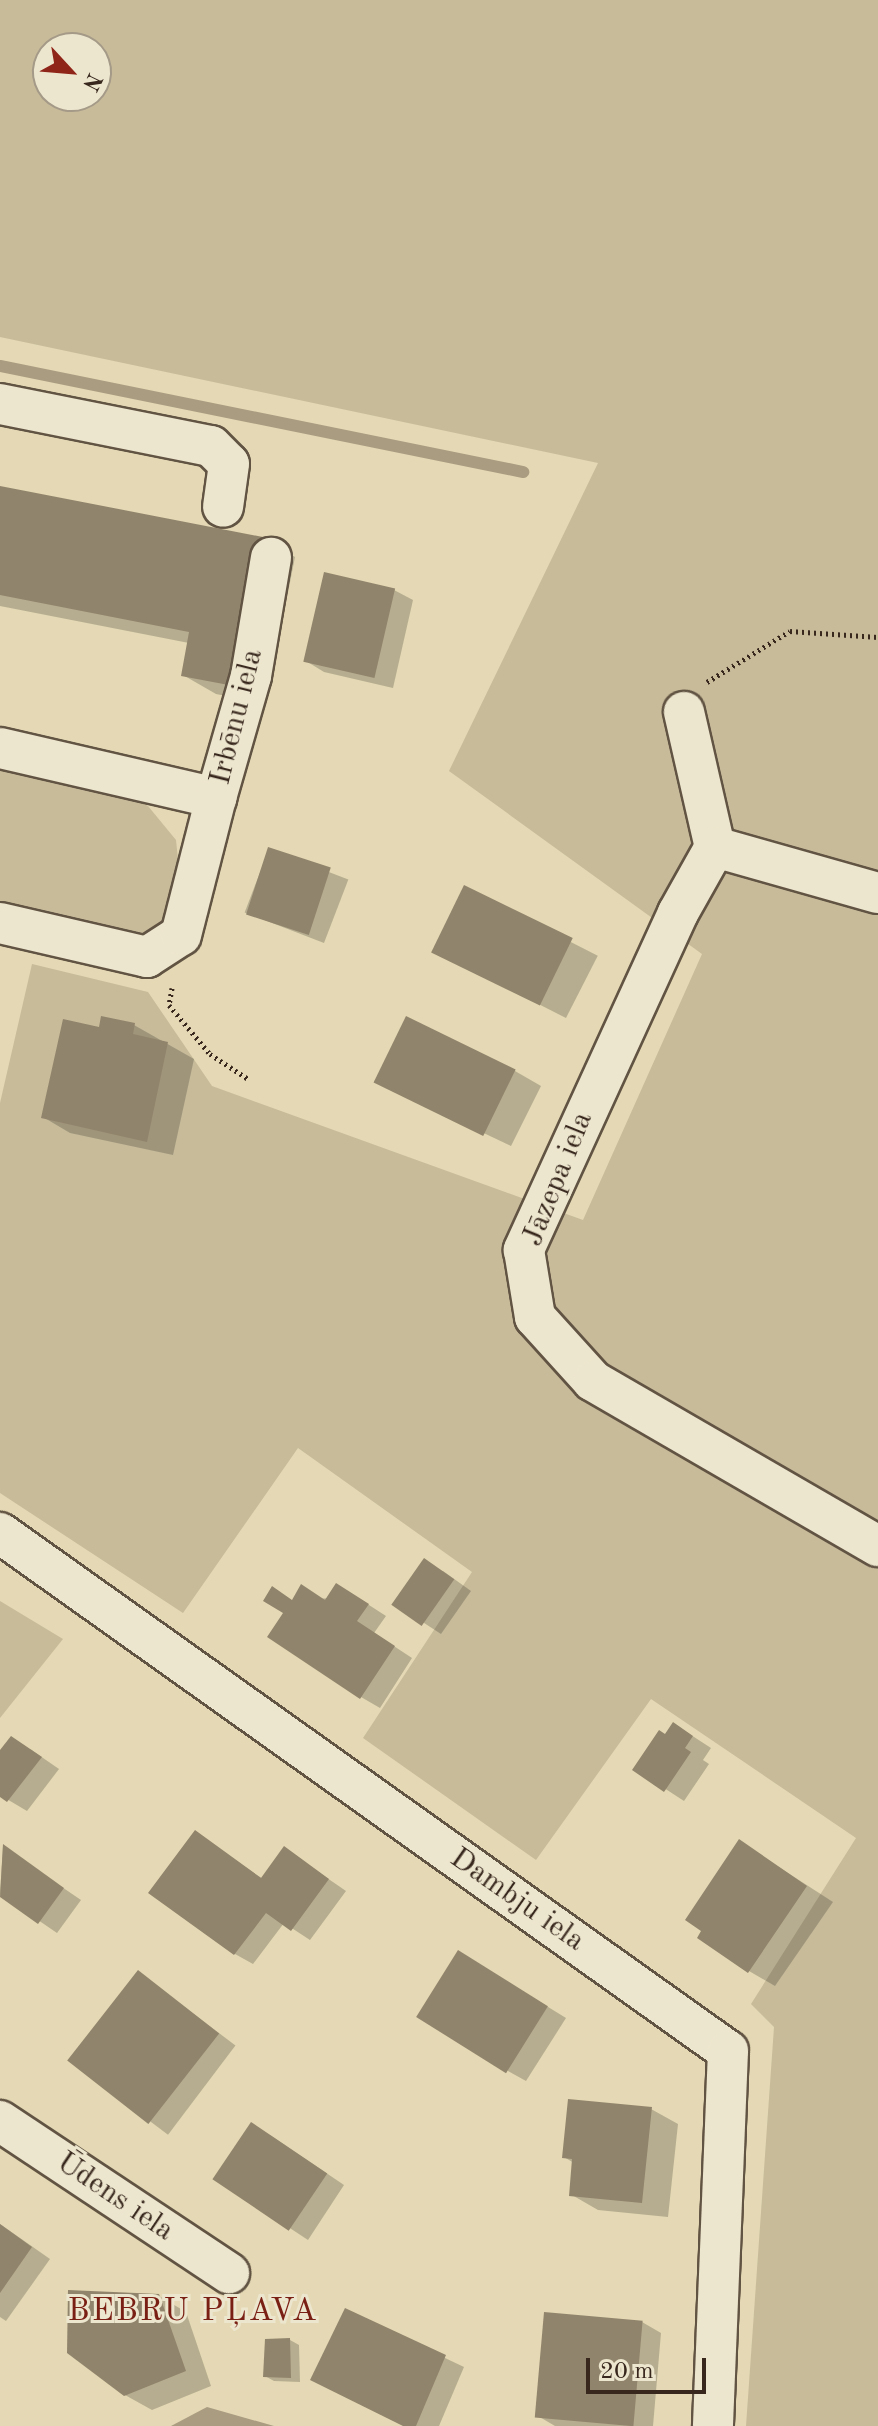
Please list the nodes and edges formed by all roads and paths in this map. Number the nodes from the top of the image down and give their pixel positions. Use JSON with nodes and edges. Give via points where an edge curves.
{"nodes":[{"id":1,"x":0,"y":404,"type":"edge"},
{"id":2,"x":223,"y":507,"type":"dead end"},
{"id":3,"x":271,"y":558,"type":"dead end"},
{"id":4,"x":878,"y":637,"type":"edge"},
{"id":5,"x":684,"y":712,"type":"joint"},
{"id":6,"x":0,"y":748,"type":"edge"},
{"id":7,"x":216,"y":798,"type":"junction"},
{"id":8,"x":715,"y":847,"type":"junction"},
{"id":9,"x":878,"y":893,"type":"edge"},
{"id":10,"x":0,"y":923,"type":"edge"},
{"id":11,"x":181,"y":935,"type":"junction"},
{"id":12,"x":248,"y":1079,"type":"dead end"},
{"id":13,"x":0,"y":1533,"type":"edge"},
{"id":14,"x":878,"y":1546,"type":"edge"},
{"id":15,"x":0,"y":2121,"type":"edge"},
{"id":16,"x":229,"y":2273,"type":"dead end"},
{"id":17,"x":713,"y":2426,"type":"edge"}],
"edges":[{"from":1,"to":2,"type":"street","via":[[211,446],[229,464]]},
{"from":3,"to":7,"type":"street","name":"Irbēnu iela","via":[[251,676]]},
{"from":4,"to":5,"type":"path","via":[[790,631],[712,675]]},
{"from":5,"to":8,"type":"street"},
{"from":6,"to":7,"type":"street","name":"Irbēnu iela"},
{"from":7,"to":11,"type":"street"},
{"from":8,"to":9,"type":"street"},
{"from":8,"to":14,"type":"street","name":"Jāzepa iela","via":[[678,913],[524,1250],[535,1317],[593,1381]]},
{"from":10,"to":11,"type":"street","via":[[147,957]]},
{"from":11,"to":12,"type":"path","via":[[169,1005],[210,1054]]},
{"from":13,"to":17,"type":"street","name":"Dambju iela","via":[[728,2051]]},
{"from":15,"to":16,"type":"street","name":"Ūdens iela"}]}
